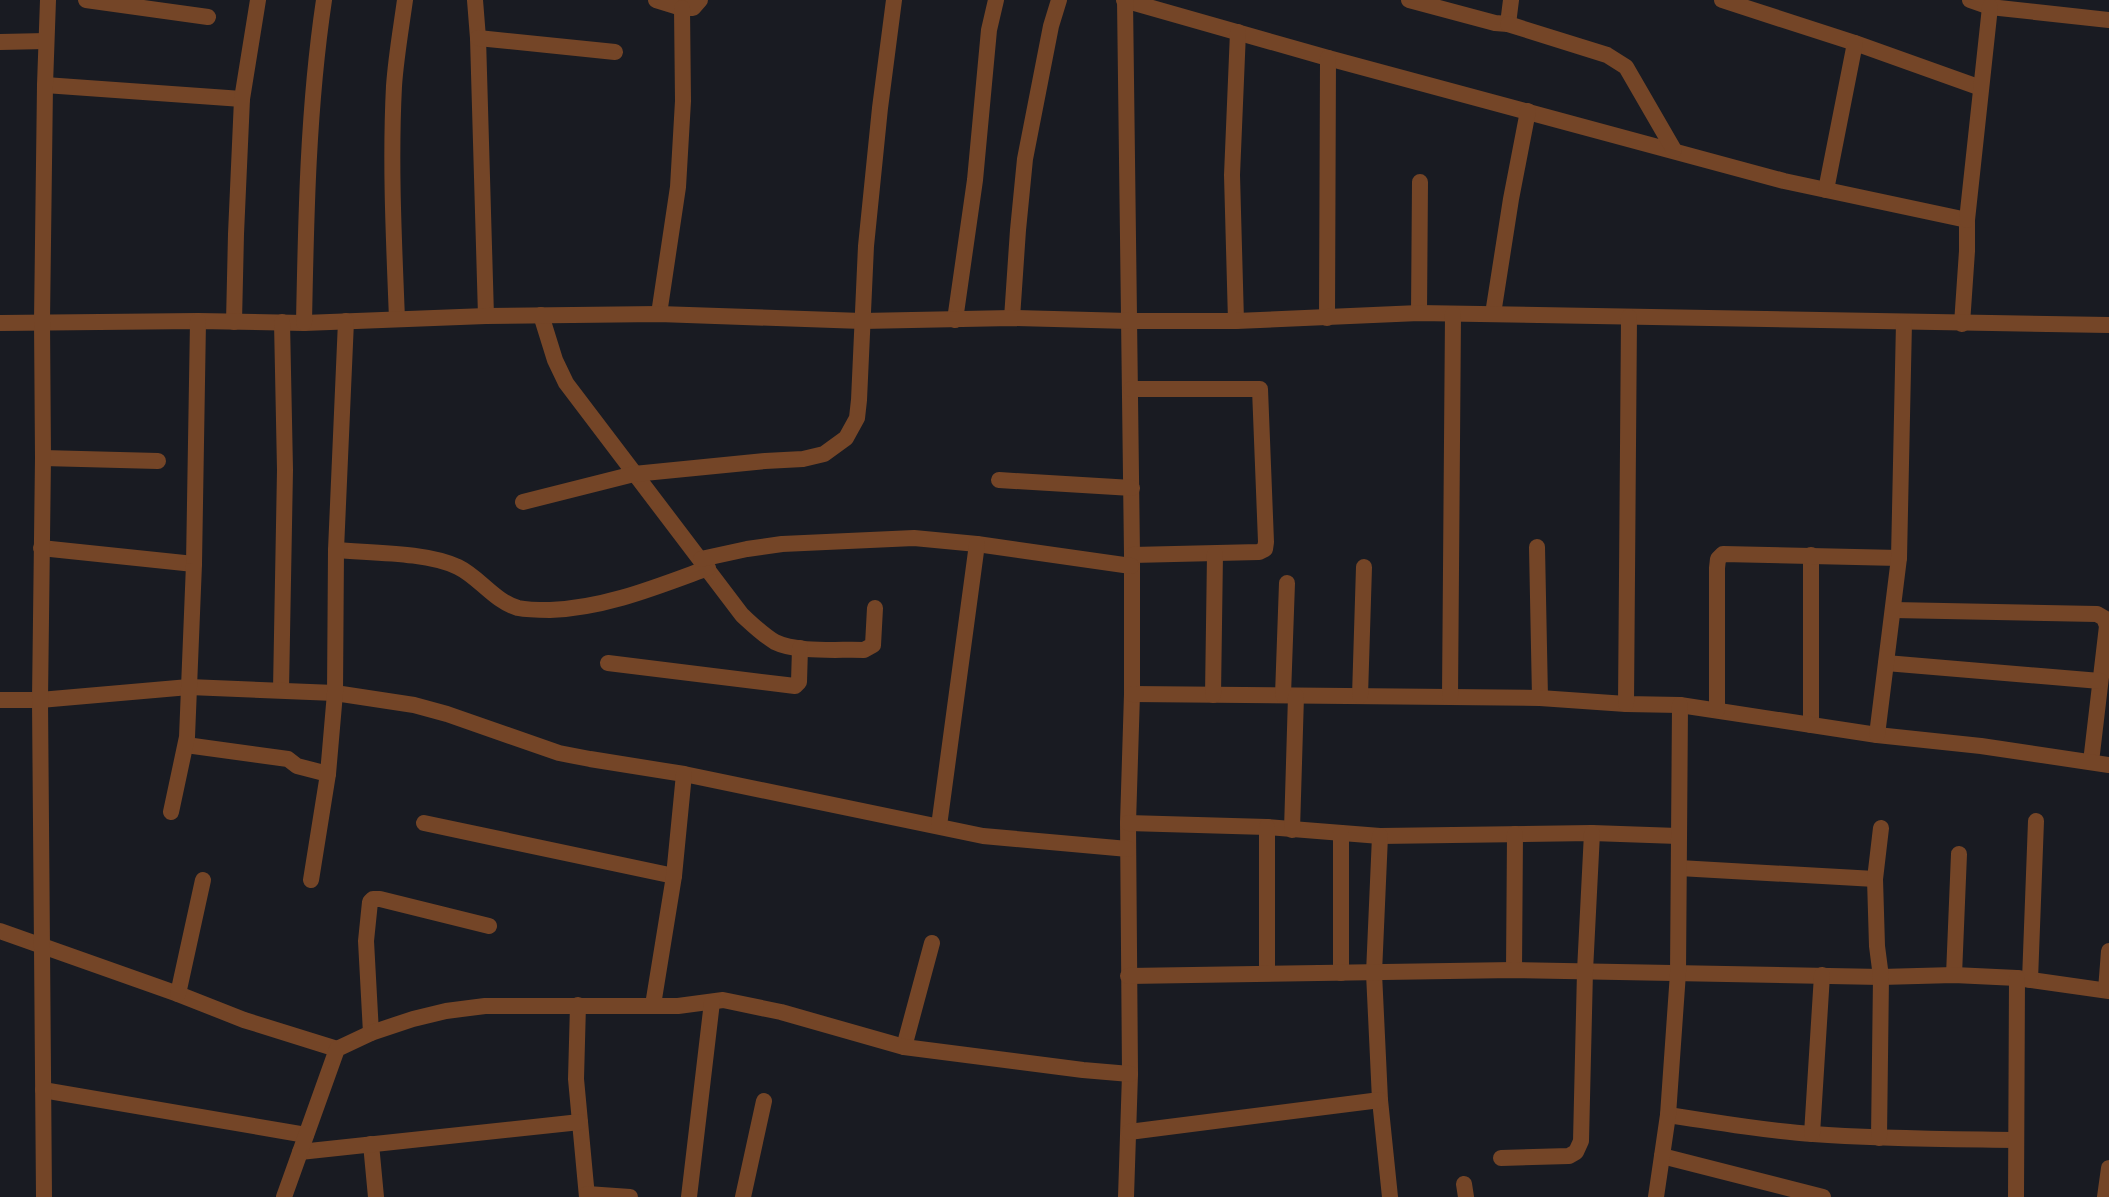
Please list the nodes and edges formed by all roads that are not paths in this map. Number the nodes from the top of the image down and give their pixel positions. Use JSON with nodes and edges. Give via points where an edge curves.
{"nodes":[{"id":1,"x":48,"y":0,"type":"edge"},
{"id":2,"x":86,"y":0,"type":"edge"},
{"id":3,"x":258,"y":0,"type":"edge"},
{"id":4,"x":324,"y":0,"type":"edge"},
{"id":5,"x":405,"y":0,"type":"edge"},
{"id":6,"x":475,"y":0,"type":"edge"},
{"id":7,"x":656,"y":0,"type":"edge"},
{"id":8,"x":700,"y":0,"type":"edge"},
{"id":9,"x":894,"y":0,"type":"edge"},
{"id":10,"x":996,"y":0,"type":"edge"},
{"id":11,"x":1059,"y":0,"type":"edge"},
{"id":12,"x":1125,"y":0,"type":"edge"},
{"id":13,"x":1414,"y":0,"type":"edge"},
{"id":14,"x":1511,"y":0,"type":"edge"},
{"id":15,"x":1722,"y":0,"type":"edge"},
{"id":16,"x":1970,"y":0,"type":"edge"},
{"id":17,"x":1990,"y":7,"type":"junction"},
{"id":18,"x":682,"y":8,"type":"junction"},
{"id":19,"x":208,"y":17,"type":"dead end"},
{"id":20,"x":2109,"y":20,"type":"edge"},
{"id":21,"x":1508,"y":24,"type":"junction"},
{"id":22,"x":1238,"y":32,"type":"junction"},
{"id":23,"x":478,"y":38,"type":"junction"},
{"id":24,"x":46,"y":41,"type":"junction"},
{"id":25,"x":0,"y":42,"type":"edge"},
{"id":26,"x":1855,"y":43,"type":"junction"},
{"id":27,"x":615,"y":52,"type":"dead end"},
{"id":28,"x":1328,"y":58,"type":"junction"},
{"id":29,"x":45,"y":85,"type":"junction"},
{"id":30,"x":1981,"y":88,"type":"junction"},
{"id":31,"x":242,"y":99,"type":"junction"},
{"id":32,"x":1528,"y":111,"type":"junction"},
{"id":33,"x":1674,"y":150,"type":"junction"},
{"id":34,"x":1420,"y":182,"type":"dead end"},
{"id":35,"x":1826,"y":190,"type":"junction"},
{"id":36,"x":1967,"y":220,"type":"junction"},
{"id":37,"x":1419,"y":313,"type":"junction"},
{"id":38,"x":659,"y":314,"type":"junction"},
{"id":39,"x":1453,"y":314,"type":"junction"},
{"id":40,"x":1493,"y":314,"type":"junction"},
{"id":41,"x":541,"y":315,"type":"junction"},
{"id":42,"x":486,"y":316,"type":"junction"},
{"id":43,"x":1629,"y":317,"type":"junction"},
{"id":44,"x":1012,"y":318,"type":"junction"},
{"id":45,"x":1327,"y":318,"type":"junction"},
{"id":46,"x":397,"y":319,"type":"junction"},
{"id":47,"x":956,"y":320,"type":"junction"},
{"id":48,"x":42,"y":321,"type":"junction"},
{"id":49,"x":198,"y":321,"type":"junction"},
{"id":50,"x":234,"y":321,"type":"junction"},
{"id":51,"x":346,"y":321,"type":"junction"},
{"id":52,"x":862,"y":321,"type":"junction"},
{"id":53,"x":1129,"y":321,"type":"junction"},
{"id":54,"x":1236,"y":321,"type":"junction"},
{"id":55,"x":282,"y":322,"type":"junction"},
{"id":56,"x":1904,"y":322,"type":"junction"},
{"id":57,"x":0,"y":323,"type":"edge"},
{"id":58,"x":304,"y":323,"type":"junction"},
{"id":59,"x":1962,"y":324,"type":"junction"},
{"id":60,"x":2109,"y":326,"type":"edge"},
{"id":61,"x":1131,"y":389,"type":"junction"},
{"id":62,"x":43,"y":458,"type":"junction"},
{"id":63,"x":158,"y":461,"type":"dead end"},
{"id":64,"x":634,"y":474,"type":"junction"},
{"id":65,"x":999,"y":480,"type":"dead end"},
{"id":66,"x":1132,"y":488,"type":"junction"},
{"id":67,"x":523,"y":502,"type":"dead end"},
{"id":68,"x":977,"y":544,"type":"junction"},
{"id":69,"x":1537,"y":547,"type":"dead end"},
{"id":70,"x":41,"y":548,"type":"junction"},
{"id":71,"x":336,"y":550,"type":"junction"},
{"id":72,"x":1215,"y":554,"type":"junction"},
{"id":73,"x":1811,"y":555,"type":"junction"},
{"id":74,"x":1899,"y":558,"type":"junction"},
{"id":75,"x":1132,"y":560,"type":"junction"},
{"id":76,"x":194,"y":564,"type":"junction"},
{"id":77,"x":705,"y":564,"type":"junction"},
{"id":78,"x":1364,"y":567,"type":"dead end"},
{"id":79,"x":1287,"y":583,"type":"dead end"},
{"id":80,"x":875,"y":608,"type":"dead end"},
{"id":81,"x":1893,"y":610,"type":"junction"},
{"id":82,"x":800,"y":648,"type":"junction"},
{"id":83,"x":608,"y":663,"type":"dead end"},
{"id":84,"x":1886,"y":663,"type":"junction"},
{"id":85,"x":2100,"y":681,"type":"junction"},
{"id":86,"x":189,"y":687,"type":"junction"},
{"id":87,"x":282,"y":690,"type":"junction"},
{"id":88,"x":335,"y":693,"type":"junction"},
{"id":89,"x":1132,"y":694,"type":"junction"},
{"id":90,"x":1213,"y":695,"type":"junction"},
{"id":91,"x":1289,"y":696,"type":"junction"},
{"id":92,"x":1360,"y":696,"type":"junction"},
{"id":93,"x":1450,"y":697,"type":"junction"},
{"id":94,"x":1540,"y":698,"type":"junction"},
{"id":95,"x":0,"y":700,"type":"edge"},
{"id":96,"x":40,"y":700,"type":"junction"},
{"id":97,"x":1626,"y":705,"type":"junction"},
{"id":98,"x":1680,"y":705,"type":"junction"},
{"id":99,"x":1717,"y":710,"type":"junction"},
{"id":100,"x":1811,"y":724,"type":"junction"},
{"id":101,"x":1877,"y":735,"type":"junction"},
{"id":102,"x":186,"y":745,"type":"junction"},
{"id":103,"x":2091,"y":762,"type":"junction"},
{"id":104,"x":2109,"y":765,"type":"edge"},
{"id":105,"x":328,"y":774,"type":"junction"},
{"id":106,"x":684,"y":774,"type":"junction"},
{"id":107,"x":171,"y":812,"type":"dead end"},
{"id":108,"x":2036,"y":821,"type":"dead end"},
{"id":109,"x":1128,"y":822,"type":"junction"},
{"id":110,"x":424,"y":823,"type":"dead end"},
{"id":111,"x":939,"y":826,"type":"junction"},
{"id":112,"x":1267,"y":827,"type":"junction"},
{"id":113,"x":1881,"y":828,"type":"dead end"},
{"id":114,"x":1292,"y":830,"type":"junction"},
{"id":115,"x":1341,"y":833,"type":"junction"},
{"id":116,"x":1592,"y":833,"type":"junction"},
{"id":117,"x":1515,"y":834,"type":"junction"},
{"id":118,"x":1380,"y":836,"type":"junction"},
{"id":119,"x":1678,"y":836,"type":"junction"},
{"id":120,"x":1128,"y":849,"type":"junction"},
{"id":121,"x":1959,"y":854,"type":"dead end"},
{"id":122,"x":1679,"y":868,"type":"junction"},
{"id":123,"x":674,"y":876,"type":"junction"},
{"id":124,"x":1875,"y":879,"type":"junction"},
{"id":125,"x":203,"y":880,"type":"dead end"},
{"id":126,"x":311,"y":880,"type":"dead end"},
{"id":127,"x":489,"y":926,"type":"dead end"},
{"id":128,"x":0,"y":931,"type":"edge"},
{"id":129,"x":932,"y":943,"type":"dead end"},
{"id":130,"x":42,"y":945,"type":"junction"},
{"id":131,"x":2109,"y":951,"type":"edge"},
{"id":132,"x":1514,"y":970,"type":"junction"},
{"id":133,"x":1585,"y":971,"type":"junction"},
{"id":134,"x":1267,"y":973,"type":"junction"},
{"id":135,"x":1341,"y":973,"type":"junction"},
{"id":136,"x":1374,"y":973,"type":"junction"},
{"id":137,"x":1678,"y":973,"type":"junction"},
{"id":138,"x":1822,"y":975,"type":"junction"},
{"id":139,"x":1954,"y":975,"type":"junction"},
{"id":140,"x":1128,"y":976,"type":"junction"},
{"id":141,"x":1881,"y":977,"type":"junction"},
{"id":142,"x":2023,"y":979,"type":"junction"},
{"id":143,"x":2107,"y":990,"type":"edge"},
{"id":144,"x":178,"y":994,"type":"junction"},
{"id":145,"x":712,"y":1002,"type":"junction"},
{"id":146,"x":578,"y":1005,"type":"junction"},
{"id":147,"x":653,"y":1005,"type":"junction"},
{"id":148,"x":371,"y":1034,"type":"junction"},
{"id":149,"x":904,"y":1047,"type":"junction"},
{"id":150,"x":337,"y":1049,"type":"junction"},
{"id":151,"x":1130,"y":1074,"type":"junction"},
{"id":152,"x":43,"y":1090,"type":"junction"},
{"id":153,"x":1380,"y":1100,"type":"junction"},
{"id":154,"x":764,"y":1101,"type":"dead end"},
{"id":155,"x":1668,"y":1114,"type":"junction"},
{"id":156,"x":580,"y":1122,"type":"junction"},
{"id":157,"x":1129,"y":1132,"type":"junction"},
{"id":158,"x":1812,"y":1134,"type":"junction"},
{"id":159,"x":306,"y":1135,"type":"junction"},
{"id":160,"x":1879,"y":1138,"type":"junction"},
{"id":161,"x":2016,"y":1140,"type":"junction"},
{"id":162,"x":371,"y":1144,"type":"junction"},
{"id":163,"x":300,"y":1152,"type":"junction"},
{"id":164,"x":1662,"y":1156,"type":"junction"},
{"id":165,"x":1501,"y":1158,"type":"dead end"},
{"id":166,"x":2109,"y":1168,"type":"edge"},
{"id":167,"x":587,"y":1196,"type":"edge"},
{"id":168,"x":44,"y":1197,"type":"edge"},
{"id":169,"x":284,"y":1197,"type":"edge"},
{"id":170,"x":376,"y":1197,"type":"edge"},
{"id":171,"x":630,"y":1197,"type":"edge"},
{"id":172,"x":689,"y":1197,"type":"edge"},
{"id":173,"x":743,"y":1197,"type":"edge"},
{"id":174,"x":1126,"y":1197,"type":"edge"},
{"id":175,"x":1390,"y":1197,"type":"edge"},
{"id":176,"x":1656,"y":1197,"type":"edge"},
{"id":177,"x":1823,"y":1197,"type":"edge"},
{"id":178,"x":2016,"y":1197,"type":"edge"},
{"id":179,"x":2105,"y":1197,"type":"edge"}],
"edges":[{"from":1,"to":24,"type":"street"},
{"from":2,"to":19,"type":"street"},
{"from":3,"to":31,"type":"street"},
{"from":4,"to":58,"type":"street","via":[[310,124]]},
{"from":5,"to":46,"type":"street","via":[[394,84],[392,213]]},
{"from":6,"to":23,"type":"street"},
{"from":7,"to":18,"type":"street"},
{"from":8,"to":18,"type":"street","via":[[693,8]]},
{"from":9,"to":52,"type":"street","via":[[867,234]]},
{"from":10,"to":47,"type":"street","via":[[989,30],[975,180]]},
{"from":11,"to":44,"type":"street","via":[[1025,159]]},
{"from":12,"to":22,"type":"street"},
{"from":12,"to":53,"type":"street"},
{"from":13,"to":21,"type":"street"},
{"from":14,"to":21,"type":"street"},
{"from":15,"to":26,"type":"street"},
{"from":16,"to":17,"type":"street"},
{"from":17,"to":20,"type":"street"},
{"from":17,"to":30,"type":"street"},
{"from":18,"to":38,"type":"street","via":[[683,101],[678,187]]},
{"from":21,"to":33,"type":"street","via":[[1620,62]]},
{"from":22,"to":28,"type":"street"},
{"from":22,"to":54,"type":"street","via":[[1232,176]]},
{"from":23,"to":27,"type":"street"},
{"from":23,"to":42,"type":"street"},
{"from":24,"to":25,"type":"street"},
{"from":24,"to":29,"type":"street"},
{"from":26,"to":30,"type":"street"},
{"from":26,"to":35,"type":"street"},
{"from":28,"to":32,"type":"street"},
{"from":28,"to":45,"type":"street"},
{"from":29,"to":31,"type":"street"},
{"from":29,"to":48,"type":"street"},
{"from":30,"to":36,"type":"street"},
{"from":31,"to":50,"type":"street"},
{"from":32,"to":33,"type":"street"},
{"from":32,"to":40,"type":"street"},
{"from":33,"to":35,"type":"street"},
{"from":34,"to":37,"type":"street"},
{"from":35,"to":36,"type":"street"},
{"from":36,"to":59,"type":"street"},
{"from":37,"to":39,"type":"street"},
{"from":37,"to":45,"type":"street"},
{"from":38,"to":41,"type":"street"},
{"from":38,"to":52,"type":"street"},
{"from":39,"to":40,"type":"street"},
{"from":39,"to":93,"type":"street"},
{"from":40,"to":43,"type":"street"},
{"from":41,"to":42,"type":"street"},
{"from":41,"to":64,"type":"street","via":[[566,383]]},
{"from":42,"to":46,"type":"street"},
{"from":43,"to":56,"type":"street"},
{"from":43,"to":97,"type":"street"},
{"from":44,"to":47,"type":"street"},
{"from":44,"to":53,"type":"street"},
{"from":45,"to":54,"type":"street"},
{"from":46,"to":51,"type":"street"},
{"from":47,"to":52,"type":"street"},
{"from":48,"to":49,"type":"street"},
{"from":48,"to":57,"type":"street"},
{"from":48,"to":62,"type":"street"},
{"from":49,"to":50,"type":"street"},
{"from":49,"to":76,"type":"street"},
{"from":50,"to":55,"type":"street"},
{"from":51,"to":58,"type":"street"},
{"from":51,"to":71,"type":"street"},
{"from":52,"to":64,"type":"street","via":[[857,418],[846,438],[824,454]]},
{"from":53,"to":54,"type":"street"},
{"from":53,"to":61,"type":"street"},
{"from":55,"to":58,"type":"street"},
{"from":55,"to":87,"type":"street"},
{"from":56,"to":59,"type":"street"},
{"from":56,"to":74,"type":"street"},
{"from":59,"to":60,"type":"street"},
{"from":61,"to":66,"type":"street"},
{"from":61,"to":72,"type":"street","via":[[1258,387],[1261,391],[1265,549]]},
{"from":62,"to":63,"type":"street"},
{"from":62,"to":70,"type":"street"},
{"from":64,"to":67,"type":"street"},
{"from":64,"to":77,"type":"street"},
{"from":65,"to":66,"type":"street"},
{"from":66,"to":75,"type":"street"},
{"from":68,"to":75,"type":"street"},
{"from":68,"to":77,"type":"street","via":[[914,538],[782,544],[747,549]]},
{"from":68,"to":111,"type":"street"},
{"from":69,"to":94,"type":"street"},
{"from":70,"to":76,"type":"street"},
{"from":70,"to":96,"type":"street"},
{"from":71,"to":77,"type":"street","via":[[437,560],[459,567],[517,607],[536,610],[597,605],[632,595]]},
{"from":71,"to":88,"type":"street"},
{"from":72,"to":75,"type":"street"},
{"from":72,"to":90,"type":"street"},
{"from":73,"to":74,"type":"street"},
{"from":73,"to":99,"type":"street","via":[[1723,554],[1718,559]]},
{"from":73,"to":100,"type":"street"},
{"from":74,"to":81,"type":"street"},
{"from":75,"to":89,"type":"street"},
{"from":76,"to":86,"type":"street"},
{"from":77,"to":82,"type":"street","via":[[742,615],[777,643]]},
{"from":78,"to":92,"type":"street"},
{"from":79,"to":91,"type":"street"},
{"from":80,"to":82,"type":"street","via":[[870,648]]},
{"from":81,"to":84,"type":"street"},
{"from":81,"to":85,"type":"street","via":[[2097,614],[2107,626]]},
{"from":82,"to":83,"type":"street","via":[[799,682],[795,686]]},
{"from":84,"to":85,"type":"street"},
{"from":84,"to":101,"type":"street"},
{"from":85,"to":103,"type":"street"},
{"from":86,"to":87,"type":"street"},
{"from":86,"to":96,"type":"street"},
{"from":86,"to":102,"type":"street"},
{"from":87,"to":88,"type":"street"},
{"from":88,"to":105,"type":"street"},
{"from":88,"to":106,"type":"street","via":[[414,705],[559,753]]},
{"from":89,"to":90,"type":"street"},
{"from":89,"to":109,"type":"street"},
{"from":90,"to":91,"type":"street"},
{"from":91,"to":92,"type":"street"},
{"from":91,"to":114,"type":"street"},
{"from":92,"to":93,"type":"street"},
{"from":93,"to":94,"type":"street"},
{"from":94,"to":97,"type":"street"},
{"from":95,"to":96,"type":"street"},
{"from":96,"to":130,"type":"street"},
{"from":97,"to":98,"type":"street"},
{"from":98,"to":99,"type":"street"},
{"from":98,"to":119,"type":"street"},
{"from":99,"to":100,"type":"street"},
{"from":100,"to":101,"type":"street"},
{"from":101,"to":103,"type":"street"},
{"from":102,"to":105,"type":"street","via":[[288,759],[297,766]]},
{"from":102,"to":107,"type":"street"},
{"from":103,"to":104,"type":"street"},
{"from":105,"to":126,"type":"street"},
{"from":106,"to":111,"type":"street"},
{"from":106,"to":123,"type":"street"},
{"from":108,"to":142,"type":"street"},
{"from":109,"to":112,"type":"street"},
{"from":109,"to":120,"type":"street"},
{"from":110,"to":123,"type":"street"},
{"from":111,"to":120,"type":"street","via":[[983,836]]},
{"from":112,"to":114,"type":"street"},
{"from":112,"to":134,"type":"street"},
{"from":113,"to":124,"type":"street"},
{"from":114,"to":115,"type":"street"},
{"from":115,"to":118,"type":"street"},
{"from":115,"to":135,"type":"street"},
{"from":116,"to":117,"type":"street"},
{"from":116,"to":119,"type":"street"},
{"from":116,"to":133,"type":"street"},
{"from":117,"to":118,"type":"street"},
{"from":117,"to":132,"type":"street"},
{"from":118,"to":136,"type":"street"},
{"from":119,"to":122,"type":"street"},
{"from":120,"to":140,"type":"street"},
{"from":121,"to":139,"type":"street"},
{"from":122,"to":124,"type":"street"},
{"from":122,"to":137,"type":"street"},
{"from":123,"to":147,"type":"street"},
{"from":124,"to":141,"type":"street"},
{"from":125,"to":144,"type":"street"},
{"from":127,"to":148,"type":"street","via":[[380,899],[370,902],[366,941]]},
{"from":128,"to":130,"type":"street"},
{"from":129,"to":149,"type":"street"},
{"from":130,"to":144,"type":"street"},
{"from":130,"to":152,"type":"street"},
{"from":131,"to":143,"type":"street"},
{"from":132,"to":133,"type":"street"},
{"from":132,"to":136,"type":"street"},
{"from":133,"to":137,"type":"street"},
{"from":133,"to":165,"type":"street","via":[[1581,1141],[1569,1156]]},
{"from":134,"to":135,"type":"street"},
{"from":134,"to":140,"type":"street"},
{"from":135,"to":136,"type":"street"},
{"from":136,"to":153,"type":"street"},
{"from":137,"to":138,"type":"street"},
{"from":137,"to":155,"type":"street"},
{"from":138,"to":141,"type":"street"},
{"from":138,"to":158,"type":"street"},
{"from":139,"to":141,"type":"street"},
{"from":139,"to":142,"type":"street"},
{"from":140,"to":151,"type":"street"},
{"from":141,"to":160,"type":"street"},
{"from":142,"to":143,"type":"street"},
{"from":142,"to":161,"type":"street"},
{"from":144,"to":150,"type":"street"},
{"from":145,"to":147,"type":"street"},
{"from":145,"to":149,"type":"street","via":[[731,1001],[771,1010]]},
{"from":145,"to":172,"type":"street"},
{"from":146,"to":147,"type":"street"},
{"from":146,"to":148,"type":"street","via":[[456,1010],[413,1019]]},
{"from":146,"to":156,"type":"street","via":[[575,1063]]},
{"from":148,"to":150,"type":"street"},
{"from":149,"to":151,"type":"street"},
{"from":150,"to":159,"type":"street"},
{"from":151,"to":157,"type":"street"},
{"from":152,"to":159,"type":"street"},
{"from":152,"to":168,"type":"street"},
{"from":153,"to":157,"type":"street"},
{"from":153,"to":175,"type":"street"},
{"from":154,"to":173,"type":"street"},
{"from":155,"to":158,"type":"street"},
{"from":155,"to":164,"type":"street"},
{"from":156,"to":162,"type":"street"},
{"from":156,"to":167,"type":"street"},
{"from":157,"to":174,"type":"street"},
{"from":158,"to":160,"type":"street"},
{"from":159,"to":163,"type":"street"},
{"from":160,"to":161,"type":"street"},
{"from":161,"to":178,"type":"street"},
{"from":162,"to":163,"type":"street"},
{"from":162,"to":170,"type":"street"},
{"from":163,"to":169,"type":"street"},
{"from":164,"to":176,"type":"street"},
{"from":164,"to":177,"type":"street"},
{"from":166,"to":179,"type":"street"},
{"from":167,"to":171,"type":"street"}]}
